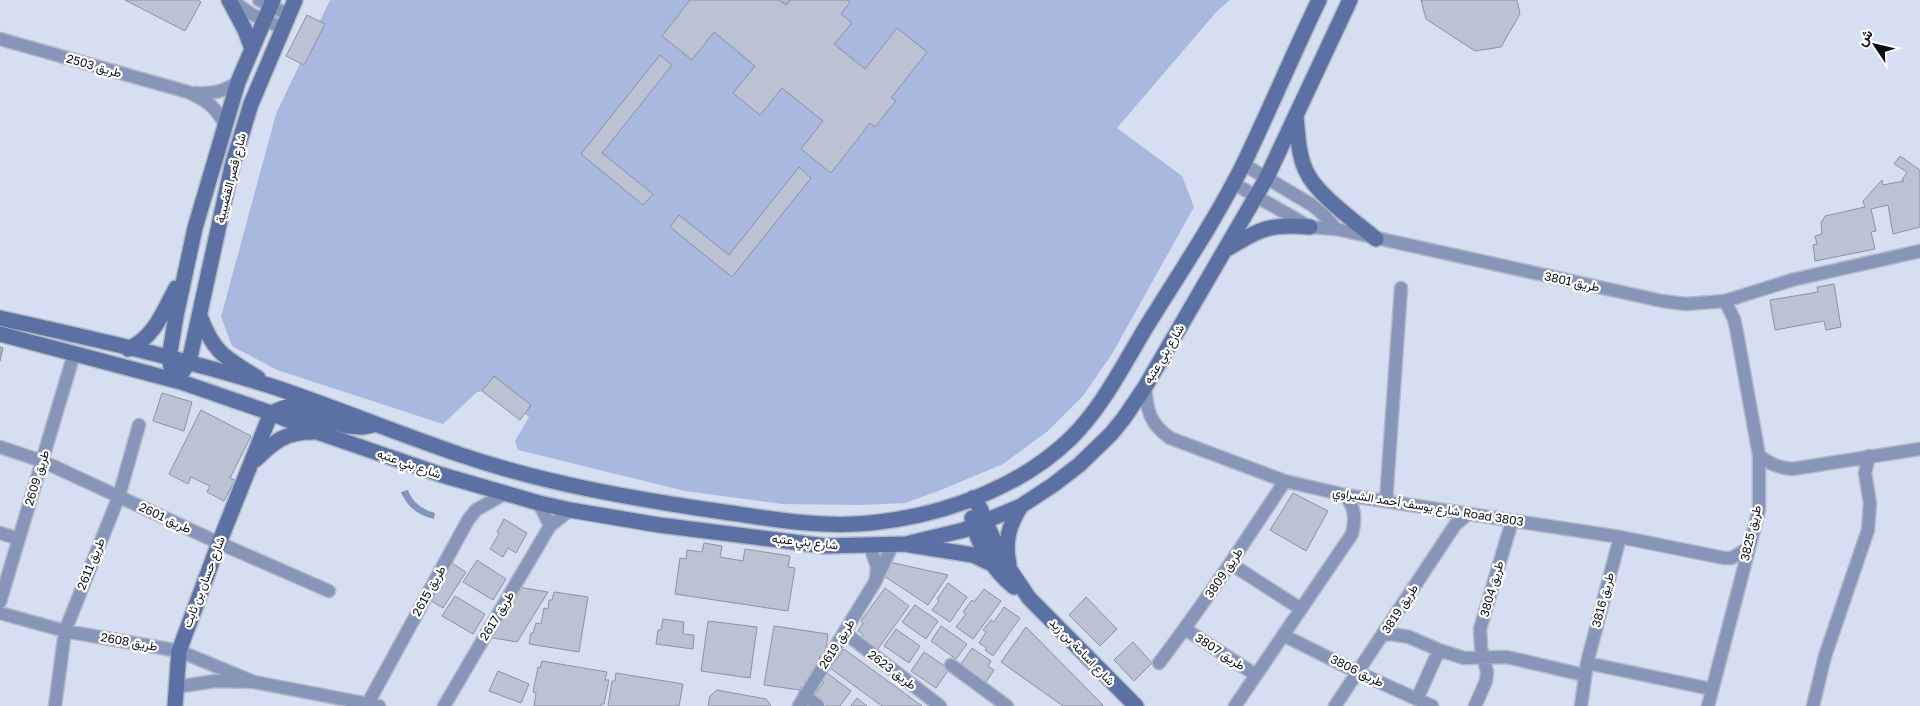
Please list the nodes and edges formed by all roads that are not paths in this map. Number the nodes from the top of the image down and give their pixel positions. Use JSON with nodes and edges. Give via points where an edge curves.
{"nodes":[{"id":1,"x":230,"y":0,"type":"edge"},
{"id":2,"x":295,"y":0,"type":"edge"},
{"id":3,"x":1319,"y":0,"type":"edge"},
{"id":4,"x":1350,"y":0,"type":"edge"},
{"id":5,"x":268,"y":2,"type":"edge"},
{"id":6,"x":264,"y":20,"type":"junction"},
{"id":7,"x":286,"y":22,"type":"junction"},
{"id":8,"x":0,"y":39,"type":"edge"},
{"id":9,"x":252,"y":49,"type":"junction"},
{"id":10,"x":238,"y":82,"type":"junction"},
{"id":11,"x":188,"y":92,"type":"junction"},
{"id":12,"x":1296,"y":116,"type":"junction"},
{"id":13,"x":225,"y":124,"type":"junction"},
{"id":14,"x":1243,"y":164,"type":"junction"},
{"id":15,"x":1266,"y":179,"type":"junction"},
{"id":16,"x":1233,"y":183,"type":"junction"},
{"id":17,"x":1256,"y":197,"type":"junction"},
{"id":18,"x":1310,"y":226,"type":"junction"},
{"id":19,"x":1336,"y":229,"type":"junction"},
{"id":20,"x":1376,"y":239,"type":"junction"},
{"id":21,"x":1226,"y":250,"type":"junction"},
{"id":22,"x":1920,"y":251,"type":"edge"},
{"id":23,"x":184,"y":274,"type":"junction"},
{"id":24,"x":1401,"y":288,"type":"dead end"},
{"id":25,"x":1725,"y":301,"type":"junction"},
{"id":26,"x":200,"y":316,"type":"junction"},
{"id":27,"x":0,"y":318,"type":"edge"},
{"id":28,"x":0,"y":334,"type":"edge"},
{"id":29,"x":128,"y":348,"type":"junction"},
{"id":30,"x":74,"y":354,"type":"junction"},
{"id":31,"x":169,"y":358,"type":"junction"},
{"id":32,"x":189,"y":362,"type":"junction"},
{"id":33,"x":177,"y":381,"type":"junction"},
{"id":34,"x":1145,"y":387,"type":"junction"},
{"id":35,"x":274,"y":388,"type":"junction"},
{"id":36,"x":272,"y":413,"type":"junction"},
{"id":37,"x":375,"y":424,"type":"junction"},
{"id":38,"x":139,"y":425,"type":"dead end"},
{"id":39,"x":317,"y":432,"type":"junction"},
{"id":40,"x":0,"y":447,"type":"edge"},
{"id":41,"x":1920,"y":449,"type":"edge"},
{"id":42,"x":1759,"y":455,"type":"junction"},
{"id":43,"x":463,"y":456,"type":"junction"},
{"id":44,"x":1869,"y":456,"type":"junction"},
{"id":45,"x":42,"y":461,"type":"junction"},
{"id":46,"x":253,"y":463,"type":"junction"},
{"id":47,"x":451,"y":478,"type":"junction"},
{"id":48,"x":1284,"y":481,"type":"junction"},
{"id":49,"x":506,"y":493,"type":"junction"},
{"id":50,"x":1344,"y":494,"type":"junction"},
{"id":51,"x":119,"y":496,"type":"junction"},
{"id":52,"x":973,"y":498,"type":"junction"},
{"id":53,"x":1386,"y":501,"type":"junction"},
{"id":54,"x":539,"y":503,"type":"junction"},
{"id":55,"x":1021,"y":506,"type":"junction"},
{"id":56,"x":570,"y":510,"type":"junction"},
{"id":57,"x":1468,"y":514,"type":"junction"},
{"id":58,"x":1512,"y":521,"type":"junction"},
{"id":59,"x":979,"y":524,"type":"junction"},
{"id":60,"x":547,"y":531,"type":"junction"},
{"id":61,"x":0,"y":533,"type":"edge"},
{"id":62,"x":1620,"y":537,"type":"junction"},
{"id":63,"x":19,"y":539,"type":"junction"},
{"id":64,"x":219,"y":543,"type":"junction"},
{"id":65,"x":899,"y":545,"type":"junction"},
{"id":66,"x":870,"y":546,"type":"junction"},
{"id":67,"x":1748,"y":548,"type":"junction"},
{"id":68,"x":992,"y":564,"type":"junction"},
{"id":69,"x":1231,"y":564,"type":"junction"},
{"id":70,"x":1011,"y":572,"type":"junction"},
{"id":71,"x":875,"y":582,"type":"junction"},
{"id":72,"x":329,"y":591,"type":"dead end"},
{"id":73,"x":1030,"y":598,"type":"junction"},
{"id":74,"x":0,"y":602,"type":"edge"},
{"id":75,"x":1301,"y":608,"type":"junction"},
{"id":76,"x":0,"y":613,"type":"edge"},
{"id":77,"x":1185,"y":629,"type":"junction"},
{"id":78,"x":65,"y":631,"type":"junction"},
{"id":79,"x":845,"y":633,"type":"junction"},
{"id":80,"x":1283,"y":635,"type":"junction"},
{"id":81,"x":1383,"y":635,"type":"junction"},
{"id":82,"x":1439,"y":650,"type":"junction"},
{"id":83,"x":179,"y":651,"type":"junction"},
{"id":84,"x":1483,"y":658,"type":"junction"},
{"id":85,"x":1159,"y":663,"type":"dead end"},
{"id":86,"x":951,"y":665,"type":"dead end"},
{"id":87,"x":1585,"y":669,"type":"junction"},
{"id":88,"x":1357,"y":672,"type":"junction"},
{"id":89,"x":1256,"y":675,"type":"junction"},
{"id":90,"x":254,"y":682,"type":"junction"},
{"id":91,"x":176,"y":687,"type":"junction"},
{"id":92,"x":1711,"y":690,"type":"junction"},
{"id":93,"x":1417,"y":699,"type":"junction"},
{"id":94,"x":802,"y":701,"type":"edge"},
{"id":95,"x":373,"y":705,"type":"edge"},
{"id":96,"x":1238,"y":705,"type":"edge"},
{"id":97,"x":55,"y":706,"type":"edge"},
{"id":98,"x":175,"y":706,"type":"edge"},
{"id":99,"x":444,"y":706,"type":"edge"},
{"id":100,"x":818,"y":706,"type":"edge"},
{"id":101,"x":940,"y":706,"type":"edge"},
{"id":102,"x":1007,"y":706,"type":"edge"},
{"id":103,"x":1135,"y":706,"type":"edge"},
{"id":104,"x":1335,"y":706,"type":"edge"},
{"id":105,"x":1432,"y":706,"type":"edge"},
{"id":106,"x":1475,"y":706,"type":"edge"},
{"id":107,"x":1581,"y":706,"type":"edge"},
{"id":108,"x":1708,"y":706,"type":"edge"},
{"id":109,"x":1813,"y":706,"type":"edge"}],
"edges":[{"from":1,"to":6,"type":"street"},
{"from":1,"to":9,"type":"main road"},
{"from":2,"to":7,"type":"main road","name":"شارع قصر القضيبية"},
{"from":3,"to":14,"type":"main road","name":"شارع بني عتبه"},
{"from":4,"to":12,"type":"main road","name":"شارع بني عتبه"},
{"from":5,"to":6,"type":"main road","name":"شارع قصر القضيبية"},
{"from":5,"to":7,"type":"street"},
{"from":6,"to":7,"type":"street"},
{"from":6,"to":9,"type":"main road","name":"شارع قصر القضيبية"},
{"from":7,"to":26,"type":"main road","name":"شارع قصر القضيبية","via":[[251,104],[232,166]]},
{"from":8,"to":11,"type":"street","name":"طريق 2503"},
{"from":9,"to":10,"type":"main road","name":"شارع قصر القضيبية"},
{"from":10,"to":11,"type":"street","name":"طريق 2503","via":[[219,93]]},
{"from":10,"to":13,"type":"main road","name":"شارع قصر القضيبية"},
{"from":11,"to":13,"type":"street","name":"طريق 2503","via":[[206,100]]},
{"from":12,"to":15,"type":"main road","name":"شارع بني عتبه"},
{"from":12,"to":20,"type":"main road","via":[[1306,172],[1318,189]]},
{"from":13,"to":23,"type":"main road","name":"شارع قصر القضيبية"},
{"from":14,"to":15,"type":"street"},
{"from":14,"to":16,"type":"main road","name":"شارع بني عتبه"},
{"from":15,"to":17,"type":"main road","name":"شارع بني عتبه"},
{"from":15,"to":19,"type":"street","via":[[1312,206]]},
{"from":16,"to":17,"type":"street"},
{"from":16,"to":52,"type":"main road","name":"شارع بني عتبه","via":[[1104,396],[1074,434],[1038,464]]},
{"from":17,"to":18,"type":"street"},
{"from":17,"to":21,"type":"main road","name":"شارع بني عتبه"},
{"from":18,"to":19,"type":"street","name":"طريق 3801"},
{"from":18,"to":21,"type":"main road","via":[[1290,224],[1264,228]]},
{"from":19,"to":20,"type":"street","name":"طريق 3801"},
{"from":20,"to":25,"type":"street","name":"طريق 3801","via":[[1662,301],[1686,304]]},
{"from":21,"to":34,"type":"main road","name":"شارع بني عتبه"},
{"from":22,"to":25,"type":"street","name":"طريق 3801","via":[[1792,280]]},
{"from":23,"to":29,"type":"main road","via":[[152,332]]},
{"from":23,"to":31,"type":"main road","name":"شارع قصر القضيبية"},
{"from":24,"to":53,"type":"street"},
{"from":25,"to":42,"type":"street","name":"طريق 3825","via":[[1738,334]]},
{"from":26,"to":32,"type":"main road","name":"شارع قصر القضيبية"},
{"from":26,"to":35,"type":"main road","via":[[207,335],[222,355]]},
{"from":27,"to":29,"type":"main road","name":"شارع بني عتبه"},
{"from":28,"to":30,"type":"main road","name":"شارع بني عتبه"},
{"from":29,"to":31,"type":"main road","name":"شارع بني عتبه"},
{"from":30,"to":33,"type":"main road","name":"شارع بني عتبه"},
{"from":30,"to":45,"type":"street","name":"طريق 2609"},
{"from":31,"to":32,"type":"main road","name":"شارع بني عتبه"},
{"from":31,"to":33,"type":"main road"},
{"from":32,"to":33,"type":"main road"},
{"from":32,"to":35,"type":"main road","name":"شارع بني عتبه"},
{"from":33,"to":36,"type":"main road","name":"شارع بني عتبه"},
{"from":34,"to":48,"type":"street","name":"شارع يوسف أحمد الشيراوي Road 3803","via":[[1153,422],[1170,438]]},
{"from":34,"to":55,"type":"main road","name":"شارع بني عتبه","via":[[1111,434],[1079,465]]},
{"from":35,"to":37,"type":"main road","name":"شارع بني عتبه"},
{"from":36,"to":37,"type":"main road","via":[[286,407],[348,426]]},
{"from":36,"to":39,"type":"main road","name":"شارع بني عتبه"},
{"from":36,"to":46,"type":"main road","name":"شارع حسان بن ثابت"},
{"from":37,"to":43,"type":"main road","name":"شارع بني عتبه"},
{"from":38,"to":51,"type":"street","name":"طريق 2611"},
{"from":39,"to":46,"type":"main road","name":"شارع حسان بن ثابت","via":[[298,432],[281,438]]},
{"from":39,"to":47,"type":"main road","name":"شارع بني عتبه"},
{"from":40,"to":45,"type":"street","name":"طريق 2601"},
{"from":41,"to":44,"type":"street"},
{"from":42,"to":44,"type":"street","via":[[1777,467],[1792,469]]},
{"from":42,"to":67,"type":"street","name":"طريق 3825","via":[[1759,510]]},
{"from":43,"to":47,"type":"main road"},
{"from":43,"to":52,"type":"main road","name":"شارع بني عتبه","via":[[593,491],[764,518],[833,524],[871,523],[913,516]]},
{"from":44,"to":109,"type":"street","via":[[1865,473],[1870,504],[1868,530],[1825,656]]},
{"from":45,"to":51,"type":"street","name":"طريق 2601"},
{"from":45,"to":63,"type":"street","name":"طريق 2609"},
{"from":46,"to":64,"type":"main road","name":"شارع حسان بن ثابت"},
{"from":47,"to":49,"type":"main road","name":"شارع بني عتبه"},
{"from":48,"to":50,"type":"street","name":"شارع يوسف أحمد الشيراوي Road 3803"},
{"from":48,"to":69,"type":"street","name":"طريق 3809"},
{"from":49,"to":54,"type":"main road","name":"شارع بني عتبه"},
{"from":49,"to":95,"type":"street","name":"طريق 2615","via":[[476,510],[468,520]]},
{"from":50,"to":53,"type":"street","name":"شارع يوسف أحمد الشيراوي Road 3803"},
{"from":50,"to":75,"type":"street","via":[[1355,513],[1352,534]]},
{"from":51,"to":64,"type":"street","name":"طريق 2601"},
{"from":51,"to":78,"type":"street","name":"طريق 2611"},
{"from":52,"to":59,"type":"main road","name":"شارع اسامة بن زيد","via":[[980,508]]},
{"from":53,"to":57,"type":"street","name":"شارع يوسف أحمد الشيراوي Road 3803"},
{"from":54,"to":56,"type":"main road","name":"شارع بني عتبه"},
{"from":54,"to":60,"type":"street"},
{"from":55,"to":59,"type":"main road","name":"شارع بني عتبه"},
{"from":55,"to":70,"type":"main road","via":[[1007,536]]},
{"from":56,"to":60,"type":"street","name":"طريق 2617"},
{"from":56,"to":66,"type":"main road","name":"شارع بني عتبه","via":[[825,546]]},
{"from":57,"to":58,"type":"street","name":"شارع يوسف أحمد الشيراوي Road 3803"},
{"from":57,"to":81,"type":"street","name":"طريق 3819","via":[[1455,525]]},
{"from":58,"to":62,"type":"street","name":"شارع يوسف أحمد الشيراوي Road 3803"},
{"from":58,"to":84,"type":"street","name":"طريق 3804","via":[[1480,629]]},
{"from":59,"to":65,"type":"main road","name":"شارع بني عتبه"},
{"from":59,"to":68,"type":"main road","name":"شارع اسامة بن زيد"},
{"from":59,"to":70,"type":"main road","name":"شارع اسامة بن زيد"},
{"from":60,"to":99,"type":"street","name":"طريق 2617"},
{"from":61,"to":63,"type":"street"},
{"from":62,"to":67,"type":"street","name":"شارع يوسف أحمد الشيراوي Road 3803","via":[[1724,558],[1732,558]]},
{"from":62,"to":87,"type":"street","name":"طريق 3816"},
{"from":63,"to":74,"type":"street","name":"طريق 2609"},
{"from":64,"to":72,"type":"street","name":"طريق 2601"},
{"from":64,"to":83,"type":"main road","name":"شارع حسان بن ثابت"},
{"from":65,"to":66,"type":"main road","name":"شارع بني عتبه"},
{"from":65,"to":68,"type":"main road","via":[[967,553]]},
{"from":65,"to":71,"type":"street","name":"طريق 2619"},
{"from":66,"to":71,"type":"street","via":[[877,567]]},
{"from":67,"to":92,"type":"street","name":"طريق 3825"},
{"from":68,"to":73,"type":"main road","name":"شارع اسامة بن زيد","via":[[1003,578]]},
{"from":69,"to":75,"type":"street"},
{"from":69,"to":77,"type":"street","name":"طريق 3809"},
{"from":70,"to":73,"type":"main road","name":"شارع اسامة بن زيد"},
{"from":71,"to":79,"type":"street","name":"طريق 2619"},
{"from":73,"to":103,"type":"main road","name":"شارع اسامة بن زيد"},
{"from":75,"to":80,"type":"street"},
{"from":76,"to":78,"type":"street","name":"طريق 2608"},
{"from":77,"to":85,"type":"street","name":"طريق 3809"},
{"from":77,"to":89,"type":"street","name":"طريق 3807"},
{"from":78,"to":83,"type":"street","name":"طريق 2608"},
{"from":78,"to":97,"type":"street","name":"طريق 2611"},
{"from":79,"to":94,"type":"street","name":"طريق 2619"},
{"from":79,"to":101,"type":"street","name":"طريق 2623"},
{"from":80,"to":88,"type":"street","name":"طريق 3806"},
{"from":80,"to":89,"type":"street"},
{"from":81,"to":82,"type":"street","via":[[1400,635]]},
{"from":81,"to":88,"type":"street","name":"طريق 3819"},
{"from":82,"to":84,"type":"street","via":[[1464,658]]},
{"from":82,"to":93,"type":"street"},
{"from":83,"to":90,"type":"street","name":"طريق 2608"},
{"from":83,"to":91,"type":"main road","name":"شارع حسان بن ثابت"},
{"from":84,"to":87,"type":"street","via":[[1507,657]]},
{"from":84,"to":106,"type":"street","name":"طريق 3804","via":[[1486,680]]},
{"from":86,"to":102,"type":"street"},
{"from":87,"to":92,"type":"street"},
{"from":87,"to":107,"type":"street","name":"طريق 3816"},
{"from":88,"to":93,"type":"street","name":"طريق 3806"},
{"from":88,"to":104,"type":"street","name":"طريق 3819"},
{"from":89,"to":96,"type":"street"},
{"from":90,"to":91,"type":"street","name":"طريق 2608","via":[[215,681]]},
{"from":90,"to":95,"type":"street","name":"طريق 2608"},
{"from":91,"to":98,"type":"main road","name":"شارع حسان بن ثابت"},
{"from":92,"to":108,"type":"street","name":"طريق 3825"},
{"from":93,"to":105,"type":"street","name":"طريق 3806"},
{"from":94,"to":100,"type":"street"}]}
